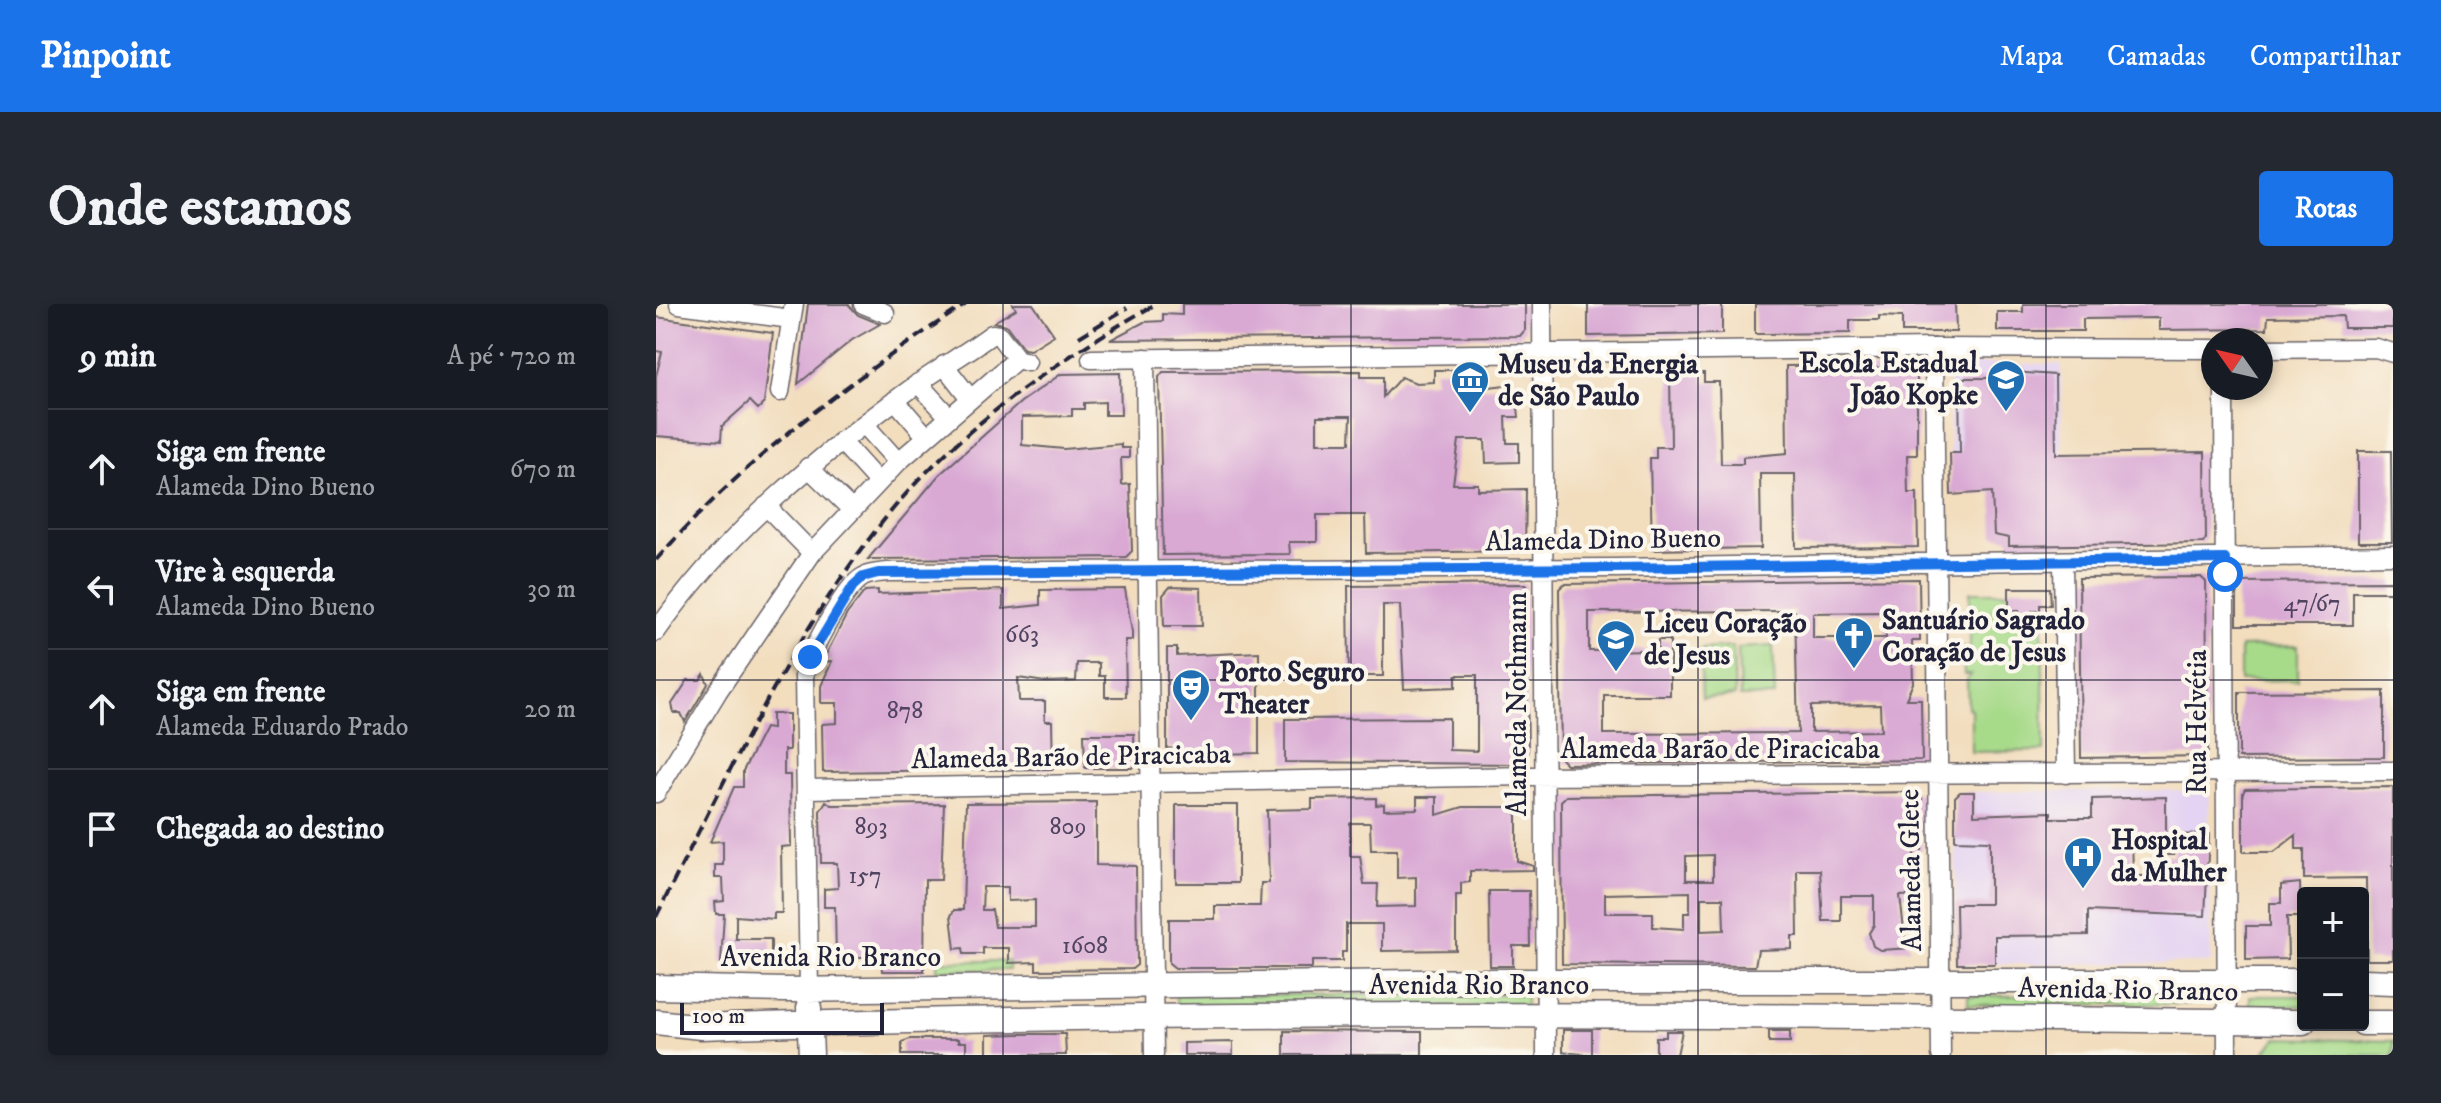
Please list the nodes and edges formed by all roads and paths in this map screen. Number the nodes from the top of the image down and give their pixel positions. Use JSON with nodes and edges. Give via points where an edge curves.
{"nodes":[{"id":1,"x":679,"y":304,"type":"edge"},
{"id":2,"x":863,"y":304,"type":"edge"},
{"id":3,"x":1542,"y":304,"type":"edge"},
{"id":4,"x":792,"y":312,"type":"edge"},
{"id":5,"x":885,"y":313,"type":"dead end"},
{"id":6,"x":974,"y":348,"type":"junction"},
{"id":7,"x":1934,"y":348,"type":"junction"},
{"id":8,"x":2201,"y":349,"type":"edge"},
{"id":9,"x":2273,"y":349,"type":"edge"},
{"id":10,"x":1543,"y":352,"type":"junction"},
{"id":11,"x":2393,"y":353,"type":"edge"},
{"id":12,"x":1145,"y":358,"type":"junction"},
{"id":13,"x":1091,"y":359,"type":"dead end"},
{"id":14,"x":944,"y":365,"type":"junction"},
{"id":15,"x":996,"y":375,"type":"junction"},
{"id":16,"x":918,"y":383,"type":"junction"},
{"id":17,"x":780,"y":392,"type":"dead end"},
{"id":18,"x":969,"y":397,"type":"junction"},
{"id":19,"x":895,"y":400,"type":"junction"},
{"id":20,"x":2224,"y":400,"type":"edge"},
{"id":21,"x":948,"y":416,"type":"junction"},
{"id":22,"x":864,"y":424,"type":"junction"},
{"id":23,"x":926,"y":436,"type":"junction"},
{"id":24,"x":841,"y":441,"type":"junction"},
{"id":25,"x":898,"y":462,"type":"junction"},
{"id":26,"x":808,"y":467,"type":"junction"},
{"id":27,"x":878,"y":482,"type":"junction"},
{"id":28,"x":766,"y":506,"type":"junction"},
{"id":29,"x":851,"y":509,"type":"junction"},
{"id":30,"x":812,"y":553,"type":"junction"},
{"id":31,"x":2393,"y":555,"type":"edge"},
{"id":32,"x":2225,"y":559,"type":"junction"},
{"id":33,"x":2063,"y":561,"type":"junction"},
{"id":34,"x":1936,"y":563,"type":"junction"},
{"id":35,"x":1545,"y":569,"type":"junction"},
{"id":36,"x":1149,"y":572,"type":"junction"},
{"id":37,"x":656,"y":632,"type":"edge"},
{"id":38,"x":2393,"y":771,"type":"edge"},
{"id":39,"x":2226,"y":772,"type":"junction"},
{"id":40,"x":2066,"y":774,"type":"junction"},
{"id":41,"x":1938,"y":776,"type":"junction"},
{"id":42,"x":1545,"y":777,"type":"junction"},
{"id":43,"x":1152,"y":784,"type":"junction"},
{"id":44,"x":806,"y":789,"type":"junction"},
{"id":45,"x":656,"y":793,"type":"edge"},
{"id":46,"x":1546,"y":981,"type":"junction"},
{"id":47,"x":2297,"y":981,"type":"edge"},
{"id":48,"x":2369,"y":981,"type":"edge"},
{"id":49,"x":1941,"y":982,"type":"junction"},
{"id":50,"x":2227,"y":982,"type":"junction"},
{"id":51,"x":2393,"y":982,"type":"edge"},
{"id":52,"x":1154,"y":984,"type":"junction"},
{"id":53,"x":656,"y":987,"type":"edge"},
{"id":54,"x":809,"y":990,"type":"junction"},
{"id":55,"x":1546,"y":1014,"type":"junction"},
{"id":56,"x":1154,"y":1018,"type":"junction"},
{"id":57,"x":1941,"y":1018,"type":"junction"},
{"id":58,"x":2227,"y":1021,"type":"junction"},
{"id":59,"x":656,"y":1022,"type":"edge"},
{"id":60,"x":2297,"y":1022,"type":"edge"},
{"id":61,"x":2369,"y":1023,"type":"edge"},
{"id":62,"x":2393,"y":1023,"type":"edge"},
{"id":63,"x":809,"y":1024,"type":"junction"},
{"id":64,"x":811,"y":1055,"type":"edge"},
{"id":65,"x":1154,"y":1055,"type":"edge"},
{"id":66,"x":1546,"y":1055,"type":"edge"},
{"id":67,"x":1941,"y":1055,"type":"edge"},
{"id":68,"x":2227,"y":1055,"type":"edge"}],
"edges":[{"from":1,"to":4,"type":"street"},
{"from":2,"to":5,"type":"street"},
{"from":3,"to":10,"type":"street","name":"Alameda Nothmann"},
{"from":4,"to":17,"type":"street"},
{"from":6,"to":14,"type":"street"},
{"from":6,"to":15,"type":"street"},
{"from":6,"to":15,"type":"street","via":[[992,334],[999,335],[1022,361]]},
{"from":7,"to":8,"type":"street"},
{"from":7,"to":10,"type":"street"},
{"from":7,"to":34,"type":"street","name":"Alameda Glete"},
{"from":9,"to":11,"type":"street","via":[[2376,348]]},
{"from":10,"to":12,"type":"street"},
{"from":10,"to":35,"type":"street","name":"Alameda Nothmann"},
{"from":12,"to":13,"type":"street"},
{"from":12,"to":36,"type":"street"},
{"from":14,"to":16,"type":"street"},
{"from":14,"to":18,"type":"street"},
{"from":15,"to":18,"type":"street"},
{"from":16,"to":19,"type":"street"},
{"from":16,"to":21,"type":"street"},
{"from":18,"to":21,"type":"street"},
{"from":19,"to":22,"type":"street"},
{"from":19,"to":23,"type":"street"},
{"from":20,"to":32,"type":"street","name":"Rua Helvétia"},
{"from":21,"to":23,"type":"street"},
{"from":22,"to":24,"type":"street"},
{"from":22,"to":25,"type":"street"},
{"from":23,"to":25,"type":"street"},
{"from":24,"to":26,"type":"street"},
{"from":24,"to":27,"type":"street"},
{"from":25,"to":27,"type":"street"},
{"from":26,"to":28,"type":"street"},
{"from":26,"to":29,"type":"street"},
{"from":27,"to":29,"type":"street"},
{"from":28,"to":30,"type":"street"},
{"from":28,"to":37,"type":"street"},
{"from":29,"to":30,"type":"street"},
{"from":30,"to":45,"type":"street"},
{"from":31,"to":32,"type":"street","name":"Alameda Dino Bueno"},
{"from":32,"to":33,"type":"street","name":"Alameda Dino Bueno"},
{"from":32,"to":39,"type":"street","name":"Rua Helvétia"},
{"from":33,"to":34,"type":"street","name":"Alameda Dino Bueno"},
{"from":33,"to":40,"type":"street"},
{"from":34,"to":35,"type":"street","name":"Alameda Dino Bueno"},
{"from":34,"to":41,"type":"street","name":"Alameda Glete"},
{"from":35,"to":36,"type":"street","name":"Alameda Dino Bueno"},
{"from":35,"to":42,"type":"street","name":"Alameda Nothmann"},
{"from":36,"to":43,"type":"street"},
{"from":36,"to":44,"type":"street","name":"Alameda Dino Bueno","via":[[878,573],[860,579],[816,643],[804,676]]},
{"from":38,"to":39,"type":"street","name":"Alameda Barão de Piracicaba"},
{"from":39,"to":40,"type":"street","name":"Alameda Barão de Piracicaba"},
{"from":39,"to":50,"type":"street","name":"Rua Helvétia"},
{"from":40,"to":41,"type":"street","name":"Alameda Barão de Piracicaba"},
{"from":41,"to":42,"type":"street","name":"Alameda Barão de Piracicaba"},
{"from":41,"to":49,"type":"street","name":"Alameda Glete"},
{"from":42,"to":43,"type":"street","name":"Alameda Barão de Piracicaba"},
{"from":42,"to":46,"type":"street","name":"Alameda Nothmann"},
{"from":43,"to":44,"type":"street","name":"Alameda Barão de Piracicaba"},
{"from":43,"to":52,"type":"street"},
{"from":44,"to":54,"type":"street","name":"Alameda Dino Bueno"},
{"from":46,"to":49,"type":"main road","name":"Avenida Rio Branco"},
{"from":46,"to":52,"type":"main road","name":"Avenida Rio Branco"},
{"from":46,"to":55,"type":"street","name":"Alameda Nothmann"},
{"from":47,"to":50,"type":"main road","name":"Avenida Rio Branco"},
{"from":48,"to":51,"type":"main road"},
{"from":49,"to":50,"type":"main road","name":"Avenida Rio Branco"},
{"from":49,"to":57,"type":"street","name":"Alameda Glete"},
{"from":50,"to":58,"type":"street","name":"Rua Helvétia"},
{"from":52,"to":54,"type":"main road","name":"Avenida Rio Branco"},
{"from":52,"to":56,"type":"street"},
{"from":53,"to":54,"type":"main road","name":"Avenida Rio Branco"},
{"from":54,"to":63,"type":"main road"},
{"from":55,"to":56,"type":"main road","name":"Avenida Rio Branco"},
{"from":55,"to":57,"type":"main road","name":"Avenida Rio Branco"},
{"from":55,"to":66,"type":"street","name":"Alameda Nothmann"},
{"from":56,"to":63,"type":"main road","name":"Avenida Rio Branco"},
{"from":56,"to":65,"type":"street"},
{"from":57,"to":58,"type":"main road","name":"Avenida Rio Branco"},
{"from":57,"to":67,"type":"street","name":"Alameda Glete"},
{"from":58,"to":60,"type":"main road","name":"Avenida Rio Branco"},
{"from":58,"to":68,"type":"street","name":"Rua Helvétia"},
{"from":59,"to":63,"type":"main road","name":"Avenida Rio Branco","via":[[701,1027]]},
{"from":61,"to":62,"type":"main road"},
{"from":63,"to":64,"type":"main road"}]}
